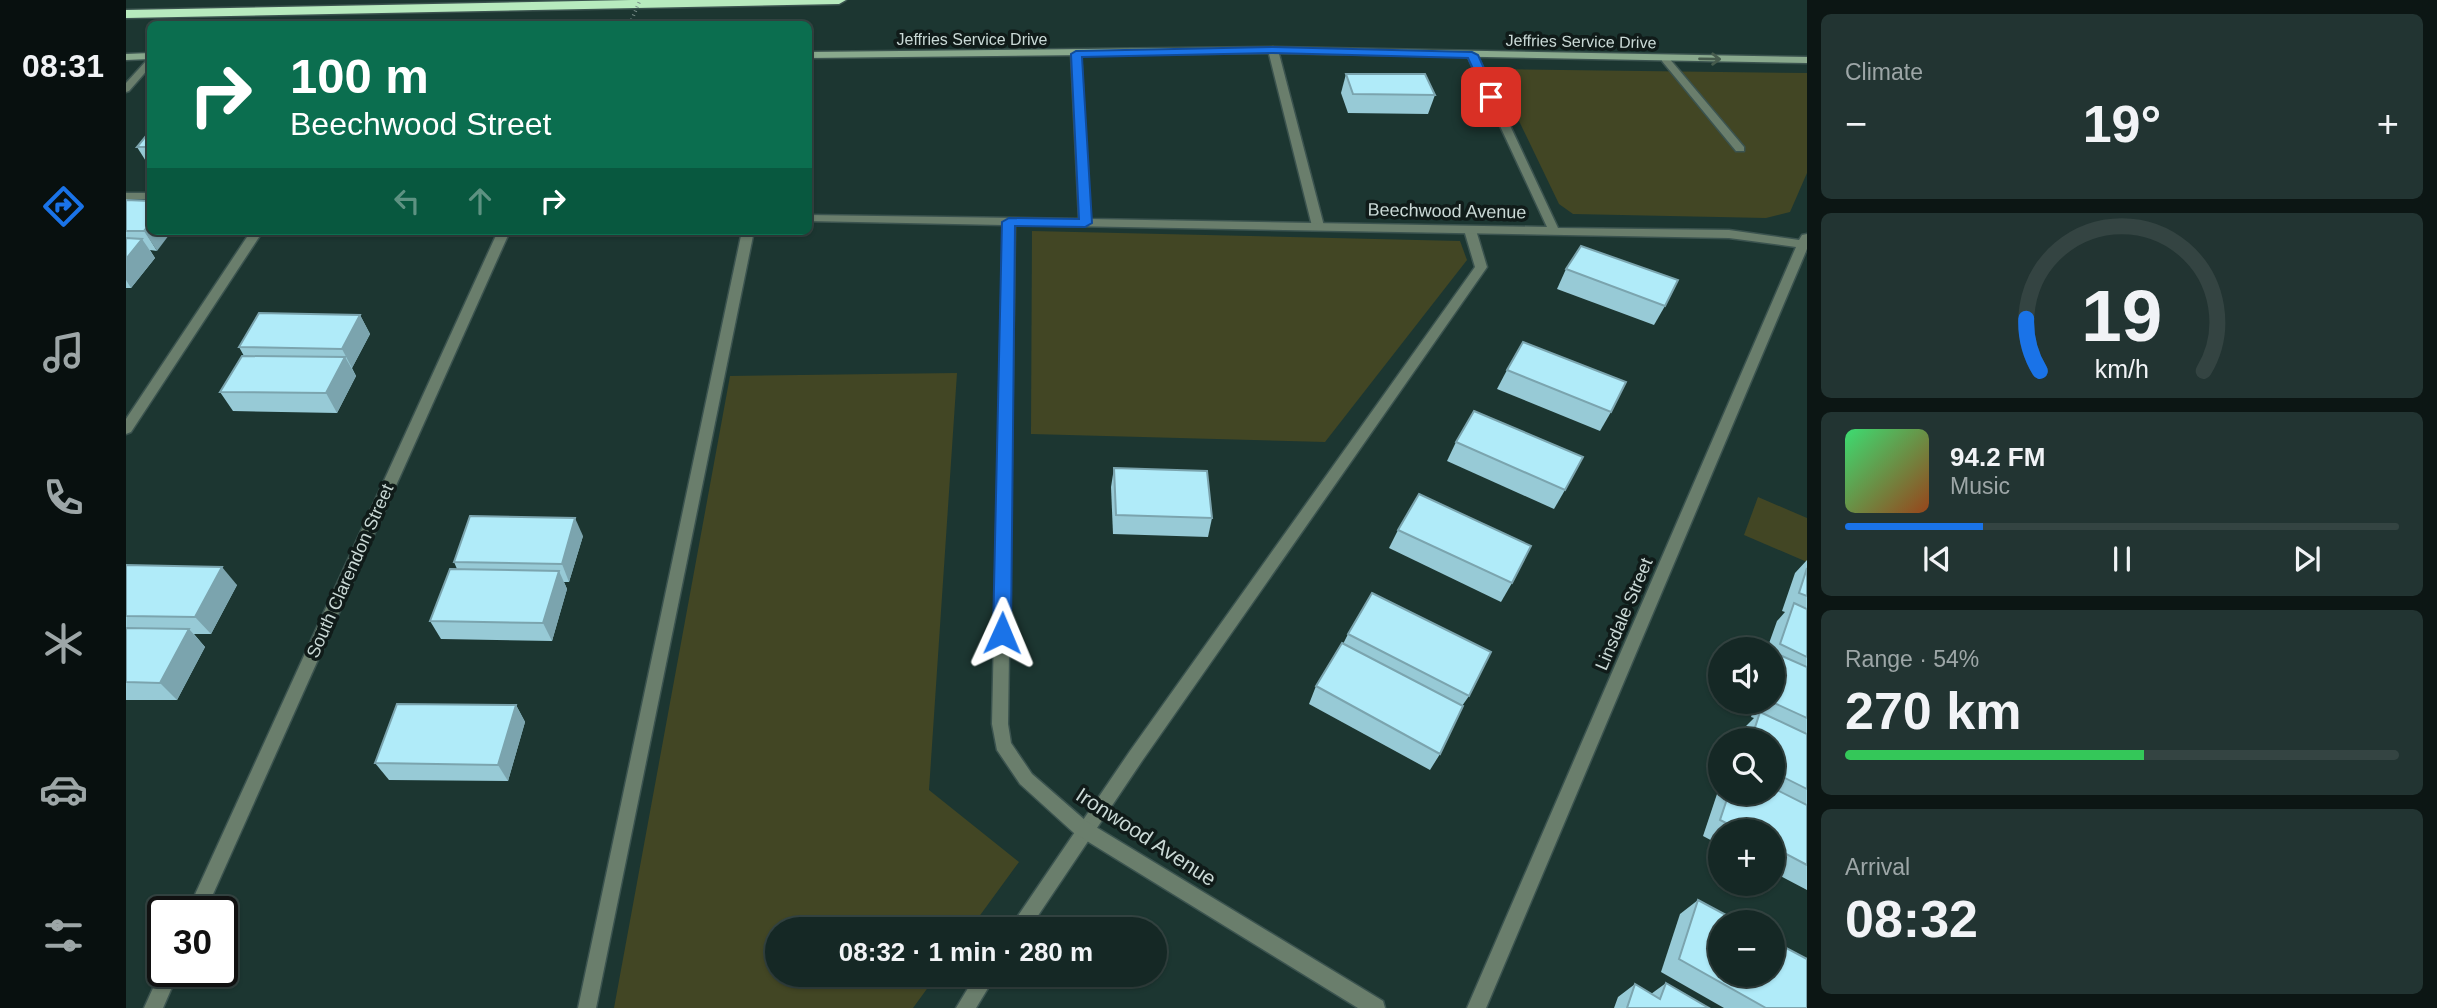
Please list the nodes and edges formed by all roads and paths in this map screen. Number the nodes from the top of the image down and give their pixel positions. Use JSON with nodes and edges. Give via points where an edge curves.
{"nodes":[{"id":1,"x":640,"y":0,"type":"edge"},
{"id":2,"x":839,"y":0,"type":"edge"},
{"id":3,"x":126,"y":15,"type":"edge"},
{"id":4,"x":631,"y":21,"type":"edge"},
{"id":5,"x":1273,"y":50,"type":"junction"},
{"id":6,"x":1076,"y":54,"type":"junction"},
{"id":7,"x":812,"y":55,"type":"edge"},
{"id":8,"x":1472,"y":55,"type":"junction"},
{"id":9,"x":126,"y":57,"type":"edge"},
{"id":10,"x":147,"y":57,"type":"edge"},
{"id":11,"x":1665,"y":59,"type":"junction"},
{"id":12,"x":1807,"y":61,"type":"edge"},
{"id":13,"x":147,"y":65,"type":"edge"},
{"id":14,"x":126,"y":89,"type":"edge"},
{"id":15,"x":1740,"y":149,"type":"dead end"},
{"id":16,"x":126,"y":196,"type":"edge"},
{"id":17,"x":147,"y":196,"type":"edge"},
{"id":18,"x":812,"y":218,"type":"edge"},
{"id":19,"x":1009,"y":222,"type":"junction"},
{"id":20,"x":1085,"y":223,"type":"junction"},
{"id":21,"x":1318,"y":226,"type":"junction"},
{"id":22,"x":1471,"y":230,"type":"junction"},
{"id":23,"x":1554,"y":231,"type":"junction"},
{"id":24,"x":254,"y":235,"type":"edge"},
{"id":25,"x":502,"y":235,"type":"edge"},
{"id":26,"x":747,"y":235,"type":"edge"},
{"id":27,"x":1806,"y":242,"type":"edge"},
{"id":28,"x":126,"y":429,"type":"edge"},
{"id":29,"x":1085,"y":830,"type":"junction"},
{"id":30,"x":203,"y":896,"type":"edge"},
{"id":31,"x":1026,"y":917,"type":"edge"},
{"id":32,"x":163,"y":987,"type":"edge"},
{"id":33,"x":980,"y":987,"type":"edge"},
{"id":34,"x":153,"y":1008,"type":"edge"},
{"id":35,"x":587,"y":1008,"type":"edge"},
{"id":36,"x":965,"y":1008,"type":"edge"},
{"id":37,"x":1376,"y":1008,"type":"edge"},
{"id":38,"x":1476,"y":1008,"type":"edge"}],
"edges":[{"from":1,"to":4,"type":"path","bridge":true},
{"from":2,"to":3,"type":"highway"},
{"from":5,"to":6,"type":"street","name":"Jeffries Service Drive"},
{"from":5,"to":8,"type":"street","name":"Jeffries Service Drive"},
{"from":5,"to":21,"type":"street"},
{"from":6,"to":7,"type":"street","name":"Jeffries Service Drive"},
{"from":6,"to":20,"type":"street"},
{"from":8,"to":11,"type":"street","name":"Jeffries Service Drive"},
{"from":8,"to":23,"type":"street"},
{"from":9,"to":10,"type":"street"},
{"from":11,"to":12,"type":"street","name":"Jeffries Service Drive","one_way":true},
{"from":11,"to":15,"type":"street"},
{"from":13,"to":14,"type":"street"},
{"from":16,"to":17,"type":"street"},
{"from":18,"to":19,"type":"street"},
{"from":19,"to":20,"type":"street","name":"Beechwood Avenue"},
{"from":19,"to":29,"type":"street","name":"Ironwood Avenue","via":[[1000,724],[1003,745],[1026,779]]},
{"from":20,"to":21,"type":"street","name":"Beechwood Avenue"},
{"from":21,"to":22,"type":"street","name":"Beechwood Avenue"},
{"from":22,"to":23,"type":"street","name":"Beechwood Avenue"},
{"from":22,"to":29,"type":"street","via":[[1481,267]]},
{"from":23,"to":27,"type":"street","name":"Beechwood Avenue","via":[[1729,234]]},
{"from":24,"to":28,"type":"street"},
{"from":25,"to":30,"type":"street","name":"South Clarendon Street"},
{"from":26,"to":35,"type":"street"},
{"from":27,"to":38,"type":"street","name":"Linsdale Street"},
{"from":29,"to":31,"type":"street"},
{"from":29,"to":37,"type":"street","name":"Ironwood Avenue"},
{"from":32,"to":34,"type":"street"},
{"from":33,"to":36,"type":"street"}]}
